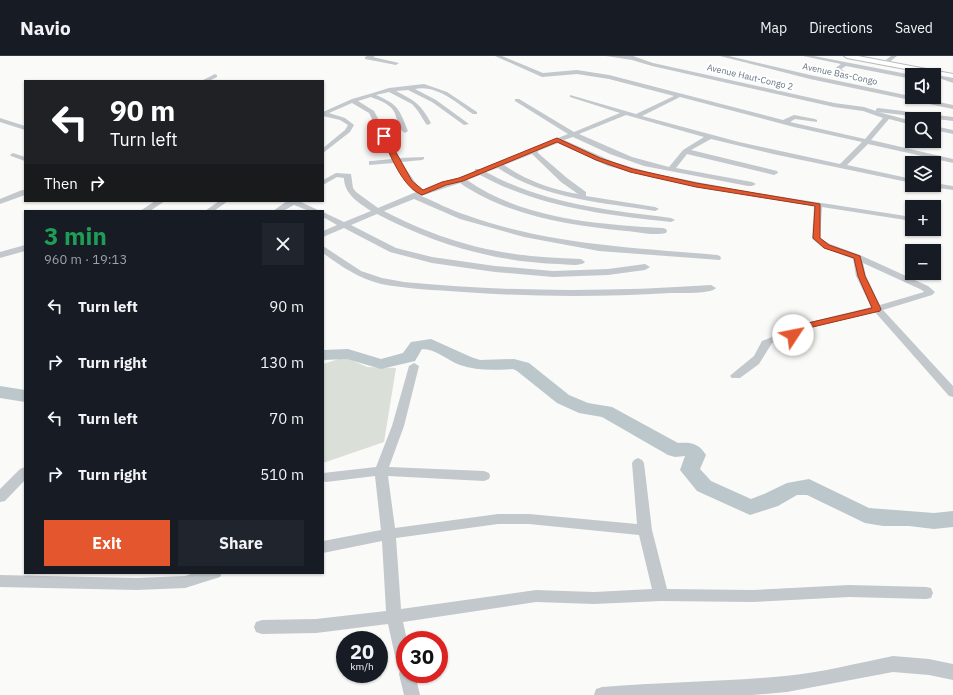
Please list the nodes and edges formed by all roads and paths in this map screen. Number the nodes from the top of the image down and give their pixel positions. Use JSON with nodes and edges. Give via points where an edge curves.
{"nodes":[{"id":1,"x":372,"y":56,"type":"edge"},
{"id":2,"x":498,"y":56,"type":"edge"},
{"id":3,"x":609,"y":56,"type":"edge"},
{"id":4,"x":723,"y":56,"type":"edge"},
{"id":5,"x":806,"y":56,"type":"edge"},
{"id":6,"x":847,"y":56,"type":"edge"},
{"id":7,"x":894,"y":56,"type":"edge"},
{"id":8,"x":396,"y":63,"type":"dead end"},
{"id":9,"x":885,"y":63,"type":"junction"},
{"id":10,"x":845,"y":64,"type":"junction"},
{"id":11,"x":662,"y":66,"type":"junction"},
{"id":12,"x":910,"y":68,"type":"edge"},
{"id":13,"x":655,"y":70,"type":"dead end"},
{"id":14,"x":844,"y":73,"type":"dead end"},
{"id":15,"x":941,"y":74,"type":"edge"},
{"id":16,"x":215,"y":76,"type":"dead end"},
{"id":17,"x":905,"y":76,"type":"edge"},
{"id":18,"x":953,"y":76,"type":"edge"},
{"id":19,"x":941,"y":77,"type":"edge"},
{"id":20,"x":206,"y":80,"type":"edge"},
{"id":21,"x":953,"y":81,"type":"edge"},
{"id":22,"x":941,"y":83,"type":"edge"},
{"id":23,"x":953,"y":85,"type":"edge"},
{"id":24,"x":408,"y":88,"type":"junction"},
{"id":25,"x":389,"y":90,"type":"junction"},
{"id":26,"x":371,"y":95,"type":"junction"},
{"id":27,"x":572,"y":96,"type":"dead end"},
{"id":28,"x":678,"y":96,"type":"junction"},
{"id":29,"x":517,"y":100,"type":"dead end"},
{"id":30,"x":353,"y":101,"type":"junction"},
{"id":31,"x":953,"y":107,"type":"edge"},
{"id":32,"x":864,"y":110,"type":"junction"},
{"id":33,"x":475,"y":113,"type":"dead end"},
{"id":34,"x":625,"y":113,"type":"junction"},
{"id":35,"x":324,"y":114,"type":"edge"},
{"id":36,"x":324,"y":114,"type":"edge"},
{"id":37,"x":637,"y":116,"type":"junction"},
{"id":38,"x":887,"y":117,"type":"junction"},
{"id":39,"x":953,"y":119,"type":"edge"},
{"id":40,"x":0,"y":120,"type":"edge"},
{"id":41,"x":815,"y":121,"type":"dead end"},
{"id":42,"x":905,"y":121,"type":"edge"},
{"id":43,"x":784,"y":122,"type":"junction"},
{"id":44,"x":428,"y":123,"type":"dead end"},
{"id":45,"x":466,"y":124,"type":"dead end"},
{"id":46,"x":24,"y":128,"type":"edge"},
{"id":47,"x":941,"y":129,"type":"edge"},
{"id":48,"x":405,"y":131,"type":"dead end"},
{"id":49,"x":953,"y":132,"type":"edge"},
{"id":50,"x":572,"y":134,"type":"junction"},
{"id":51,"x":708,"y":137,"type":"junction"},
{"id":52,"x":557,"y":140,"type":"junction"},
{"id":53,"x":866,"y":140,"type":"junction"},
{"id":54,"x":324,"y":150,"type":"edge"},
{"id":55,"x":534,"y":150,"type":"junction"},
{"id":56,"x":685,"y":151,"type":"junction"},
{"id":57,"x":13,"y":155,"type":"dead end"},
{"id":58,"x":422,"y":158,"type":"dead end"},
{"id":59,"x":24,"y":159,"type":"edge"},
{"id":60,"x":396,"y":160,"type":"junction"},
{"id":61,"x":953,"y":161,"type":"edge"},
{"id":62,"x":372,"y":163,"type":"dead end"},
{"id":63,"x":497,"y":164,"type":"junction"},
{"id":64,"x":841,"y":166,"type":"junction"},
{"id":65,"x":672,"y":169,"type":"junction"},
{"id":66,"x":478,"y":171,"type":"junction"},
{"id":67,"x":774,"y":172,"type":"dead end"},
{"id":68,"x":461,"y":180,"type":"junction"},
{"id":69,"x":905,"y":180,"type":"edge"},
{"id":70,"x":324,"y":183,"type":"edge"},
{"id":71,"x":752,"y":184,"type":"dead end"},
{"id":72,"x":941,"y":186,"type":"edge"},
{"id":73,"x":953,"y":188,"type":"edge"},
{"id":74,"x":24,"y":192,"type":"edge"},
{"id":75,"x":419,"y":194,"type":"junction"},
{"id":76,"x":589,"y":198,"type":"junction"},
{"id":77,"x":0,"y":202,"type":"edge"},
{"id":78,"x":159,"y":202,"type":"edge"},
{"id":79,"x":222,"y":202,"type":"edge"},
{"id":80,"x":291,"y":202,"type":"edge"},
{"id":81,"x":295,"y":202,"type":"edge"},
{"id":82,"x":818,"y":205,"type":"junction"},
{"id":83,"x":655,"y":209,"type":"dead end"},
{"id":84,"x":146,"y":210,"type":"edge"},
{"id":85,"x":210,"y":210,"type":"edge"},
{"id":86,"x":279,"y":210,"type":"edge"},
{"id":87,"x":313,"y":210,"type":"edge"},
{"id":88,"x":378,"y":212,"type":"junction"},
{"id":89,"x":324,"y":215,"type":"edge"},
{"id":90,"x":905,"y":218,"type":"edge"},
{"id":91,"x":671,"y":220,"type":"dead end"},
{"id":92,"x":344,"y":225,"type":"junction"},
{"id":93,"x":663,"y":232,"type":"dead end"},
{"id":94,"x":324,"y":234,"type":"edge"},
{"id":95,"x":24,"y":248,"type":"edge"},
{"id":96,"x":324,"y":250,"type":"edge"},
{"id":97,"x":0,"y":255,"type":"edge"},
{"id":98,"x":333,"y":256,"type":"junction"},
{"id":99,"x":857,"y":257,"type":"junction"},
{"id":100,"x":717,"y":258,"type":"dead end"},
{"id":101,"x":324,"y":260,"type":"edge"},
{"id":102,"x":581,"y":262,"type":"dead end"},
{"id":103,"x":645,"y":267,"type":"dead end"},
{"id":104,"x":712,"y":288,"type":"dead end"},
{"id":105,"x":877,"y":309,"type":"junction"},
{"id":106,"x":414,"y":366,"type":"dead end"},
{"id":107,"x":736,"y":376,"type":"dead end"},
{"id":108,"x":953,"y":393,"type":"edge"},
{"id":109,"x":638,"y":463,"type":"dead end"},
{"id":110,"x":381,"y":470,"type":"junction"},
{"id":111,"x":24,"y":473,"type":"edge"},
{"id":112,"x":484,"y":476,"type":"dead end"},
{"id":113,"x":326,"y":477,"type":"dead end"},
{"id":114,"x":0,"y":497,"type":"edge"},
{"id":115,"x":645,"y":530,"type":"junction"},
{"id":116,"x":388,"y":534,"type":"junction"},
{"id":117,"x":324,"y":547,"type":"edge"},
{"id":118,"x":211,"y":574,"type":"edge"},
{"id":119,"x":0,"y":581,"type":"edge"},
{"id":120,"x":926,"y":593,"type":"dead end"},
{"id":121,"x":661,"y":595,"type":"junction"},
{"id":122,"x":394,"y":616,"type":"junction"},
{"id":123,"x":262,"y":627,"type":"dead end"},
{"id":124,"x":397,"y":631,"type":"edge"},
{"id":125,"x":953,"y":672,"type":"edge"},
{"id":126,"x":409,"y":683,"type":"edge"},
{"id":127,"x":412,"y":695,"type":"edge"},
{"id":128,"x":602,"y":695,"type":"edge"}],
"edges":[{"from":1,"to":8,"type":"street","via":[[367,58]]},
{"from":2,"to":28,"type":"street","via":[[542,76],[584,73],[609,77]]},
{"from":3,"to":11,"type":"street","name":"Avenue Haut-Congo 2","via":[[634,58]]},
{"from":4,"to":31,"type":"street","name":"Avenue Bas-Congo"},
{"from":5,"to":10,"type":"street"},
{"from":6,"to":9,"type":"main road"},
{"from":7,"to":9,"type":"street"},
{"from":9,"to":12,"type":"main road"},
{"from":10,"to":14,"type":"street","via":[[837,69]]},
{"from":10,"to":17,"type":"street"},
{"from":11,"to":13,"type":"street"},
{"from":11,"to":32,"type":"street","name":"Avenue Haut-Congo 2"},
{"from":15,"to":18,"type":"main road"},
{"from":16,"to":20,"type":"street"},
{"from":19,"to":21,"type":"street"},
{"from":22,"to":23,"type":"street"},
{"from":24,"to":25,"type":"street"},
{"from":24,"to":33,"type":"street","via":[[428,86]]},
{"from":24,"to":45,"type":"street","via":[[434,101]]},
{"from":25,"to":26,"type":"street"},
{"from":25,"to":44,"type":"street","via":[[414,103]]},
{"from":26,"to":30,"type":"street"},
{"from":26,"to":48,"type":"street","via":[[396,109]]},
{"from":27,"to":34,"type":"street"},
{"from":28,"to":37,"type":"street"},
{"from":28,"to":43,"type":"street"},
{"from":29,"to":50,"type":"street"},
{"from":30,"to":35,"type":"street"},
{"from":30,"to":60,"type":"street","via":[[372,112]]},
{"from":32,"to":38,"type":"street","name":"Avenue Haut-Congo 2"},
{"from":32,"to":39,"type":"street"},
{"from":34,"to":37,"type":"street"},
{"from":34,"to":50,"type":"street"},
{"from":36,"to":54,"type":"street","via":[[351,126]]},
{"from":37,"to":51,"type":"street"},
{"from":38,"to":42,"type":"street","name":"Avenue Haut-Congo 2"},
{"from":38,"to":53,"type":"street"},
{"from":40,"to":46,"type":"street"},
{"from":41,"to":43,"type":"street","via":[[794,117]]},
{"from":43,"to":53,"type":"street"},
{"from":47,"to":49,"type":"street"},
{"from":50,"to":52,"type":"street"},
{"from":50,"to":65,"type":"street","via":[[628,158]]},
{"from":51,"to":56,"type":"street"},
{"from":51,"to":64,"type":"street","via":[[783,156]]},
{"from":52,"to":55,"type":"street"},
{"from":52,"to":82,"type":"street","via":[[632,171],[712,188]]},
{"from":53,"to":61,"type":"street"},
{"from":53,"to":64,"type":"street","via":[[854,156]]},
{"from":55,"to":63,"type":"street"},
{"from":55,"to":76,"type":"street","via":[[535,154],[564,180]]},
{"from":56,"to":65,"type":"street","via":[[676,160]]},
{"from":56,"to":67,"type":"street"},
{"from":57,"to":59,"type":"street"},
{"from":58,"to":60,"type":"street"},
{"from":60,"to":62,"type":"street"},
{"from":60,"to":75,"type":"street"},
{"from":63,"to":66,"type":"street"},
{"from":63,"to":76,"type":"street","via":[[518,178]]},
{"from":64,"to":69,"type":"street"},
{"from":65,"to":71,"type":"street"},
{"from":66,"to":68,"type":"street"},
{"from":66,"to":91,"type":"street","via":[[518,191],[542,199],[607,212]]},
{"from":68,"to":75,"type":"street"},
{"from":68,"to":93,"type":"street","via":[[492,199],[526,210],[604,226]]},
{"from":70,"to":88,"type":"street","via":[[336,175],[348,176],[351,191],[355,196]]},
{"from":72,"to":73,"type":"street"},
{"from":74,"to":77,"type":"street"},
{"from":75,"to":88,"type":"street"},
{"from":75,"to":100,"type":"street","via":[[463,217],[517,232],[599,248]]},
{"from":76,"to":83,"type":"street"},
{"from":78,"to":84,"type":"street"},
{"from":79,"to":85,"type":"street"},
{"from":80,"to":86,"type":"street"},
{"from":81,"to":87,"type":"street"},
{"from":82,"to":90,"type":"street"},
{"from":82,"to":99,"type":"street","via":[[816,238],[827,246]]},
{"from":88,"to":92,"type":"street"},
{"from":88,"to":102,"type":"street","via":[[429,236],[476,251],[524,260]]},
{"from":89,"to":92,"type":"street"},
{"from":92,"to":94,"type":"street"},
{"from":92,"to":103,"type":"street","via":[[392,250],[460,264],[553,274],[608,272]]},
{"from":95,"to":97,"type":"street"},
{"from":96,"to":98,"type":"street"},
{"from":98,"to":101,"type":"street"},
{"from":98,"to":104,"type":"street","via":[[358,273],[377,280],[425,286],[540,293]]},
{"from":99,"to":105,"type":"street","via":[[861,276]]},
{"from":99,"to":105,"type":"street","via":[[930,292]]},
{"from":105,"to":107,"type":"street","via":[[798,328],[794,330],[791,338],[769,340],[760,358]]},
{"from":105,"to":108,"type":"street"},
{"from":106,"to":110,"type":"street","via":[[398,426]]},
{"from":109,"to":115,"type":"street"},
{"from":110,"to":112,"type":"street"},
{"from":110,"to":113,"type":"street"},
{"from":110,"to":116,"type":"street"},
{"from":111,"to":114,"type":"street"},
{"from":115,"to":116,"type":"street","via":[[530,519],[498,519]]},
{"from":115,"to":121,"type":"street"},
{"from":116,"to":117,"type":"street"},
{"from":116,"to":122,"type":"street"},
{"from":118,"to":119,"type":"street","via":[[186,582],[144,584]]},
{"from":120,"to":121,"type":"street","via":[[849,591],[752,596]]},
{"from":121,"to":122,"type":"street","via":[[594,598],[536,596]]},
{"from":122,"to":123,"type":"street","via":[[316,626]]},
{"from":122,"to":124,"type":"street"},
{"from":125,"to":128,"type":"street","via":[[893,664],[787,684]]},
{"from":126,"to":127,"type":"street"}]}
